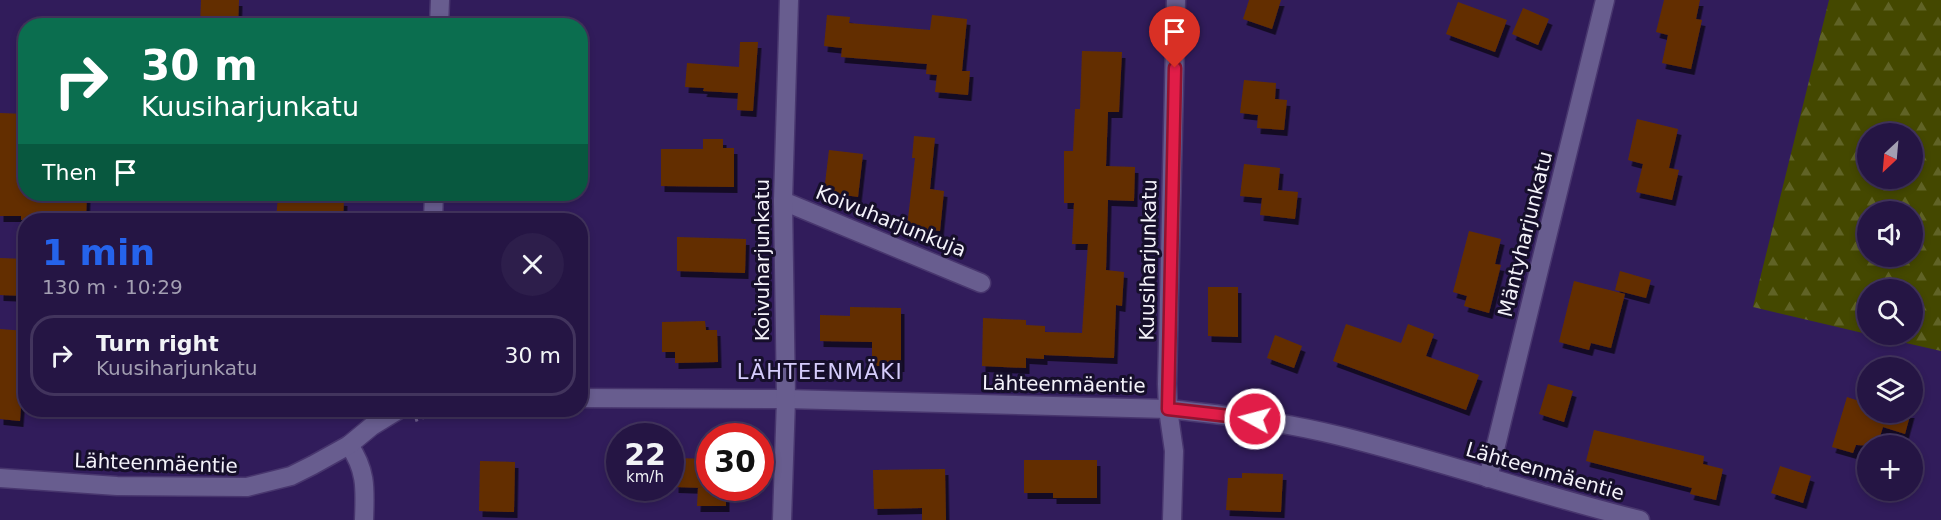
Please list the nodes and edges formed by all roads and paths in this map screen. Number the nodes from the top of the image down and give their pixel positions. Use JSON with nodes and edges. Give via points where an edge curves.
{"nodes":[{"id":1,"x":440,"y":0,"type":"edge"},
{"id":2,"x":789,"y":0,"type":"edge"},
{"id":3,"x":1176,"y":0,"type":"edge"},
{"id":4,"x":1605,"y":0,"type":"edge"},
{"id":5,"x":439,"y":18,"type":"edge"},
{"id":6,"x":783,"y":201,"type":"junction"},
{"id":7,"x":981,"y":283,"type":"dead end"},
{"id":8,"x":588,"y":398,"type":"edge"},
{"id":9,"x":786,"y":399,"type":"junction"},
{"id":10,"x":1168,"y":409,"type":"junction"},
{"id":11,"x":387,"y":417,"type":"edge"},
{"id":12,"x":349,"y":445,"type":"junction"},
{"id":13,"x":0,"y":478,"type":"edge"},
{"id":14,"x":1488,"y":478,"type":"junction"},
{"id":15,"x":1573,"y":512,"type":"edge"},
{"id":16,"x":364,"y":520,"type":"edge"},
{"id":17,"x":782,"y":520,"type":"edge"},
{"id":18,"x":1172,"y":520,"type":"edge"},
{"id":19,"x":1640,"y":520,"type":"edge"}],
"edges":[{"from":1,"to":5,"type":"street"},
{"from":2,"to":6,"type":"street","name":"Koivuharjunkatu"},
{"from":3,"to":10,"type":"street","name":"Kuusiharjunkatu"},
{"from":4,"to":14,"type":"street","name":"Mäntyharjunkatu"},
{"from":6,"to":7,"type":"street","name":"Koivuharjunkuja"},
{"from":6,"to":9,"type":"street","name":"Koivuharjunkatu"},
{"from":8,"to":9,"type":"street","name":"Lähteenmäentie"},
{"from":9,"to":10,"type":"street","name":"Lähteenmäentie"},
{"from":9,"to":17,"type":"street","name":"Koivuharjunkatu"},
{"from":10,"to":14,"type":"street","name":"Lähteenmäentie","via":[[1255,419],[1339,435]]},
{"from":10,"to":18,"type":"street","name":"Kuusiharjunkatu","via":[[1174,451]]},
{"from":11,"to":12,"type":"street","name":"Lähteenmäentie"},
{"from":12,"to":13,"type":"street","name":"Lähteenmäentie","via":[[291,476],[247,488],[117,486]]},
{"from":12,"to":16,"type":"street","via":[[363,475]]},
{"from":14,"to":15,"type":"street","name":"Lähteenmäentie"},
{"from":15,"to":19,"type":"street","name":"Lähteenmäentie"}]}
